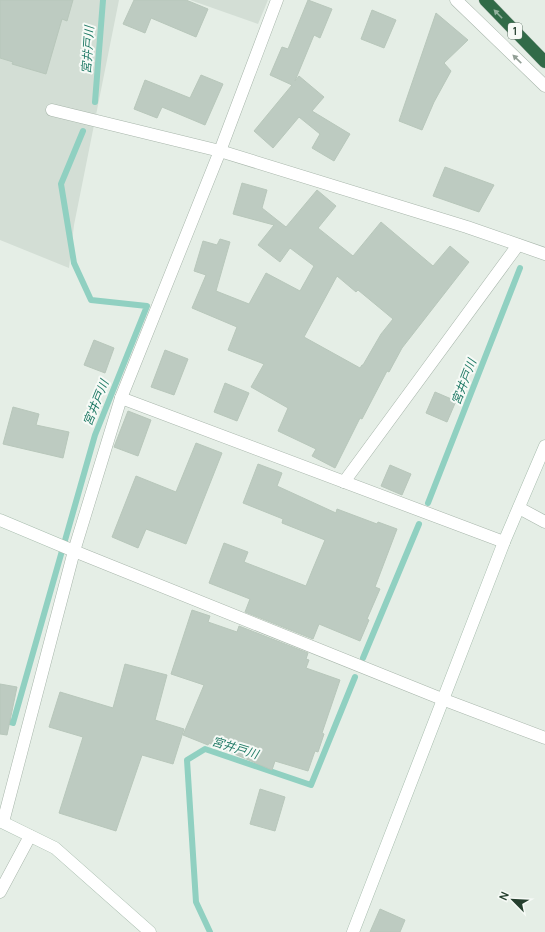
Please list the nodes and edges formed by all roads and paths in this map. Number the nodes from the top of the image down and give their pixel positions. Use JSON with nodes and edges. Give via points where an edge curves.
{"nodes":[{"id":1,"x":277,"y":0,"type":"edge"},
{"id":2,"x":456,"y":0,"type":"edge"},
{"id":3,"x":485,"y":0,"type":"edge"},
{"id":4,"x":545,"y":62,"type":"edge"},
{"id":5,"x":545,"y":86,"type":"edge"},
{"id":6,"x":52,"y":110,"type":"dead end"},
{"id":7,"x":220,"y":151,"type":"junction"},
{"id":8,"x":518,"y":245,"type":"junction"},
{"id":9,"x":545,"y":254,"type":"edge"},
{"id":10,"x":121,"y":398,"type":"junction"},
{"id":11,"x":545,"y":446,"type":"edge"},
{"id":12,"x":344,"y":482,"type":"junction"},
{"id":13,"x":519,"y":508,"type":"junction"},
{"id":14,"x":0,"y":520,"type":"edge"},
{"id":15,"x":545,"y":522,"type":"edge"},
{"id":16,"x":504,"y":542,"type":"junction"},
{"id":17,"x":68,"y":548,"type":"junction"},
{"id":18,"x":442,"y":699,"type":"junction"},
{"id":19,"x":545,"y":738,"type":"edge"},
{"id":20,"x":1,"y":822,"type":"edge"},
{"id":21,"x":30,"y":836,"type":"junction"},
{"id":22,"x":0,"y":892,"type":"edge"},
{"id":23,"x":147,"y":931,"type":"edge"},
{"id":24,"x":353,"y":932,"type":"edge"}],
"edges":[{"from":1,"to":7,"type":"street"},
{"from":5,"to":2,"type":"street","one_way":true},
{"from":4,"to":3,"type":"highway","number":"1","one_way":true},
{"from":6,"to":7,"type":"street"},
{"from":7,"to":8,"type":"street"},
{"from":7,"to":10,"type":"street"},
{"from":8,"to":9,"type":"street"},
{"from":8,"to":12,"type":"street"},
{"from":10,"to":12,"type":"street"},
{"from":10,"to":17,"type":"street"},
{"from":11,"to":13,"type":"street"},
{"from":12,"to":16,"type":"street"},
{"from":13,"to":15,"type":"street"},
{"from":13,"to":16,"type":"street"},
{"from":14,"to":17,"type":"street"},
{"from":16,"to":18,"type":"street"},
{"from":17,"to":18,"type":"street"},
{"from":17,"to":20,"type":"street"},
{"from":18,"to":19,"type":"street"},
{"from":18,"to":24,"type":"street"},
{"from":20,"to":21,"type":"street"},
{"from":21,"to":22,"type":"street"},
{"from":21,"to":23,"type":"street","via":[[55,848]]}]}
